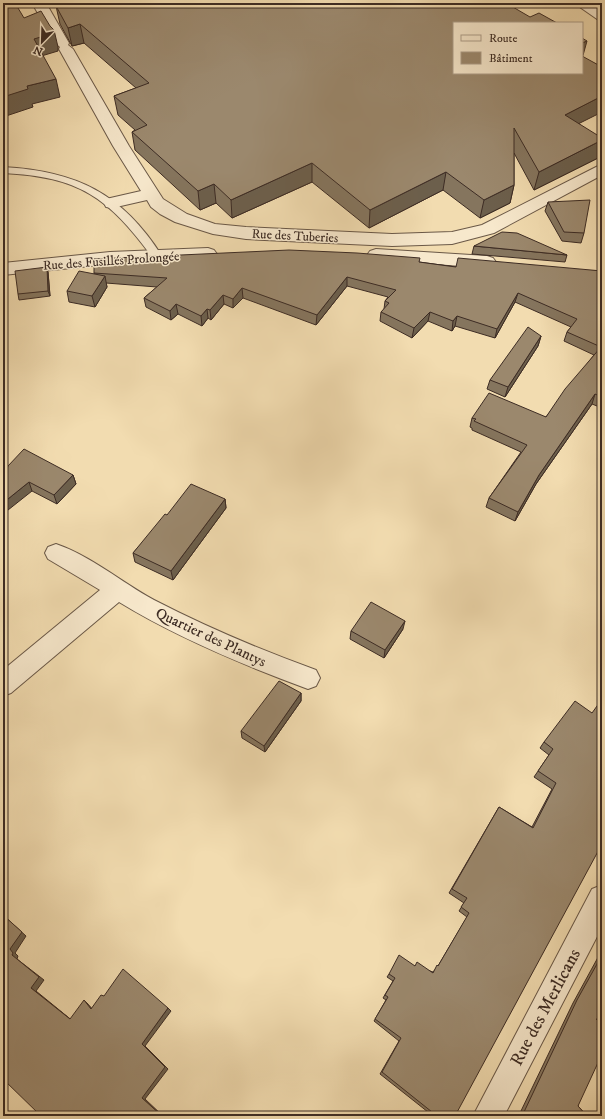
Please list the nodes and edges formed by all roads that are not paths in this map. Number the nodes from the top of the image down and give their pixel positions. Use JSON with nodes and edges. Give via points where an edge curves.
{"nodes":[{"id":1,"x":39,"y":3,"type":"edge"},
{"id":2,"x":581,"y":3,"type":"edge"},
{"id":3,"x":602,"y":16,"type":"edge"},
{"id":4,"x":602,"y":169,"type":"edge"},
{"id":5,"x":3,"y":170,"type":"edge"},
{"id":6,"x":151,"y":194,"type":"junction"},
{"id":7,"x":112,"y":203,"type":"junction"},
{"id":8,"x":308,"y":252,"type":"edge"},
{"id":9,"x":227,"y":254,"type":"edge"},
{"id":10,"x":157,"y":256,"type":"junction"},
{"id":11,"x":502,"y":263,"type":"edge"},
{"id":12,"x":3,"y":269,"type":"edge"},
{"id":13,"x":56,"y":553,"type":"dead end"},
{"id":14,"x":117,"y":590,"type":"junction"},
{"id":15,"x":308,"y":678,"type":"dead end"},
{"id":16,"x":3,"y":685,"type":"edge"},
{"id":17,"x":602,"y":898,"type":"edge"},
{"id":18,"x":488,"y":1116,"type":"edge"}],
"edges":[{"from":1,"to":6,"type":"street","name":"Rue des Tuberies"},
{"from":2,"to":3,"type":"street"},
{"from":4,"to":6,"type":"street","name":"Rue des Tuberies","via":[[488,229],[440,240],[223,230],[197,224],[172,214],[161,207]]},
{"from":5,"to":7,"type":"lane","via":[[60,177],[95,192]]},
{"from":6,"to":7,"type":"street"},
{"from":7,"to":10,"type":"lane","via":[[144,237]]},
{"from":8,"to":11,"type":"street"},
{"from":9,"to":10,"type":"street","name":"Rue des Fusillés Prolongée"},
{"from":10,"to":12,"type":"street","name":"Rue des Fusillés Prolongée"},
{"from":13,"to":14,"type":"street","name":"Quartier des Plantys","via":[[86,568]]},
{"from":14,"to":15,"type":"street","name":"Quartier des Plantys","via":[[146,607],[255,659]]},
{"from":14,"to":16,"type":"street"},
{"from":17,"to":18,"type":"street","name":"Rue des Merlicans"}]}
